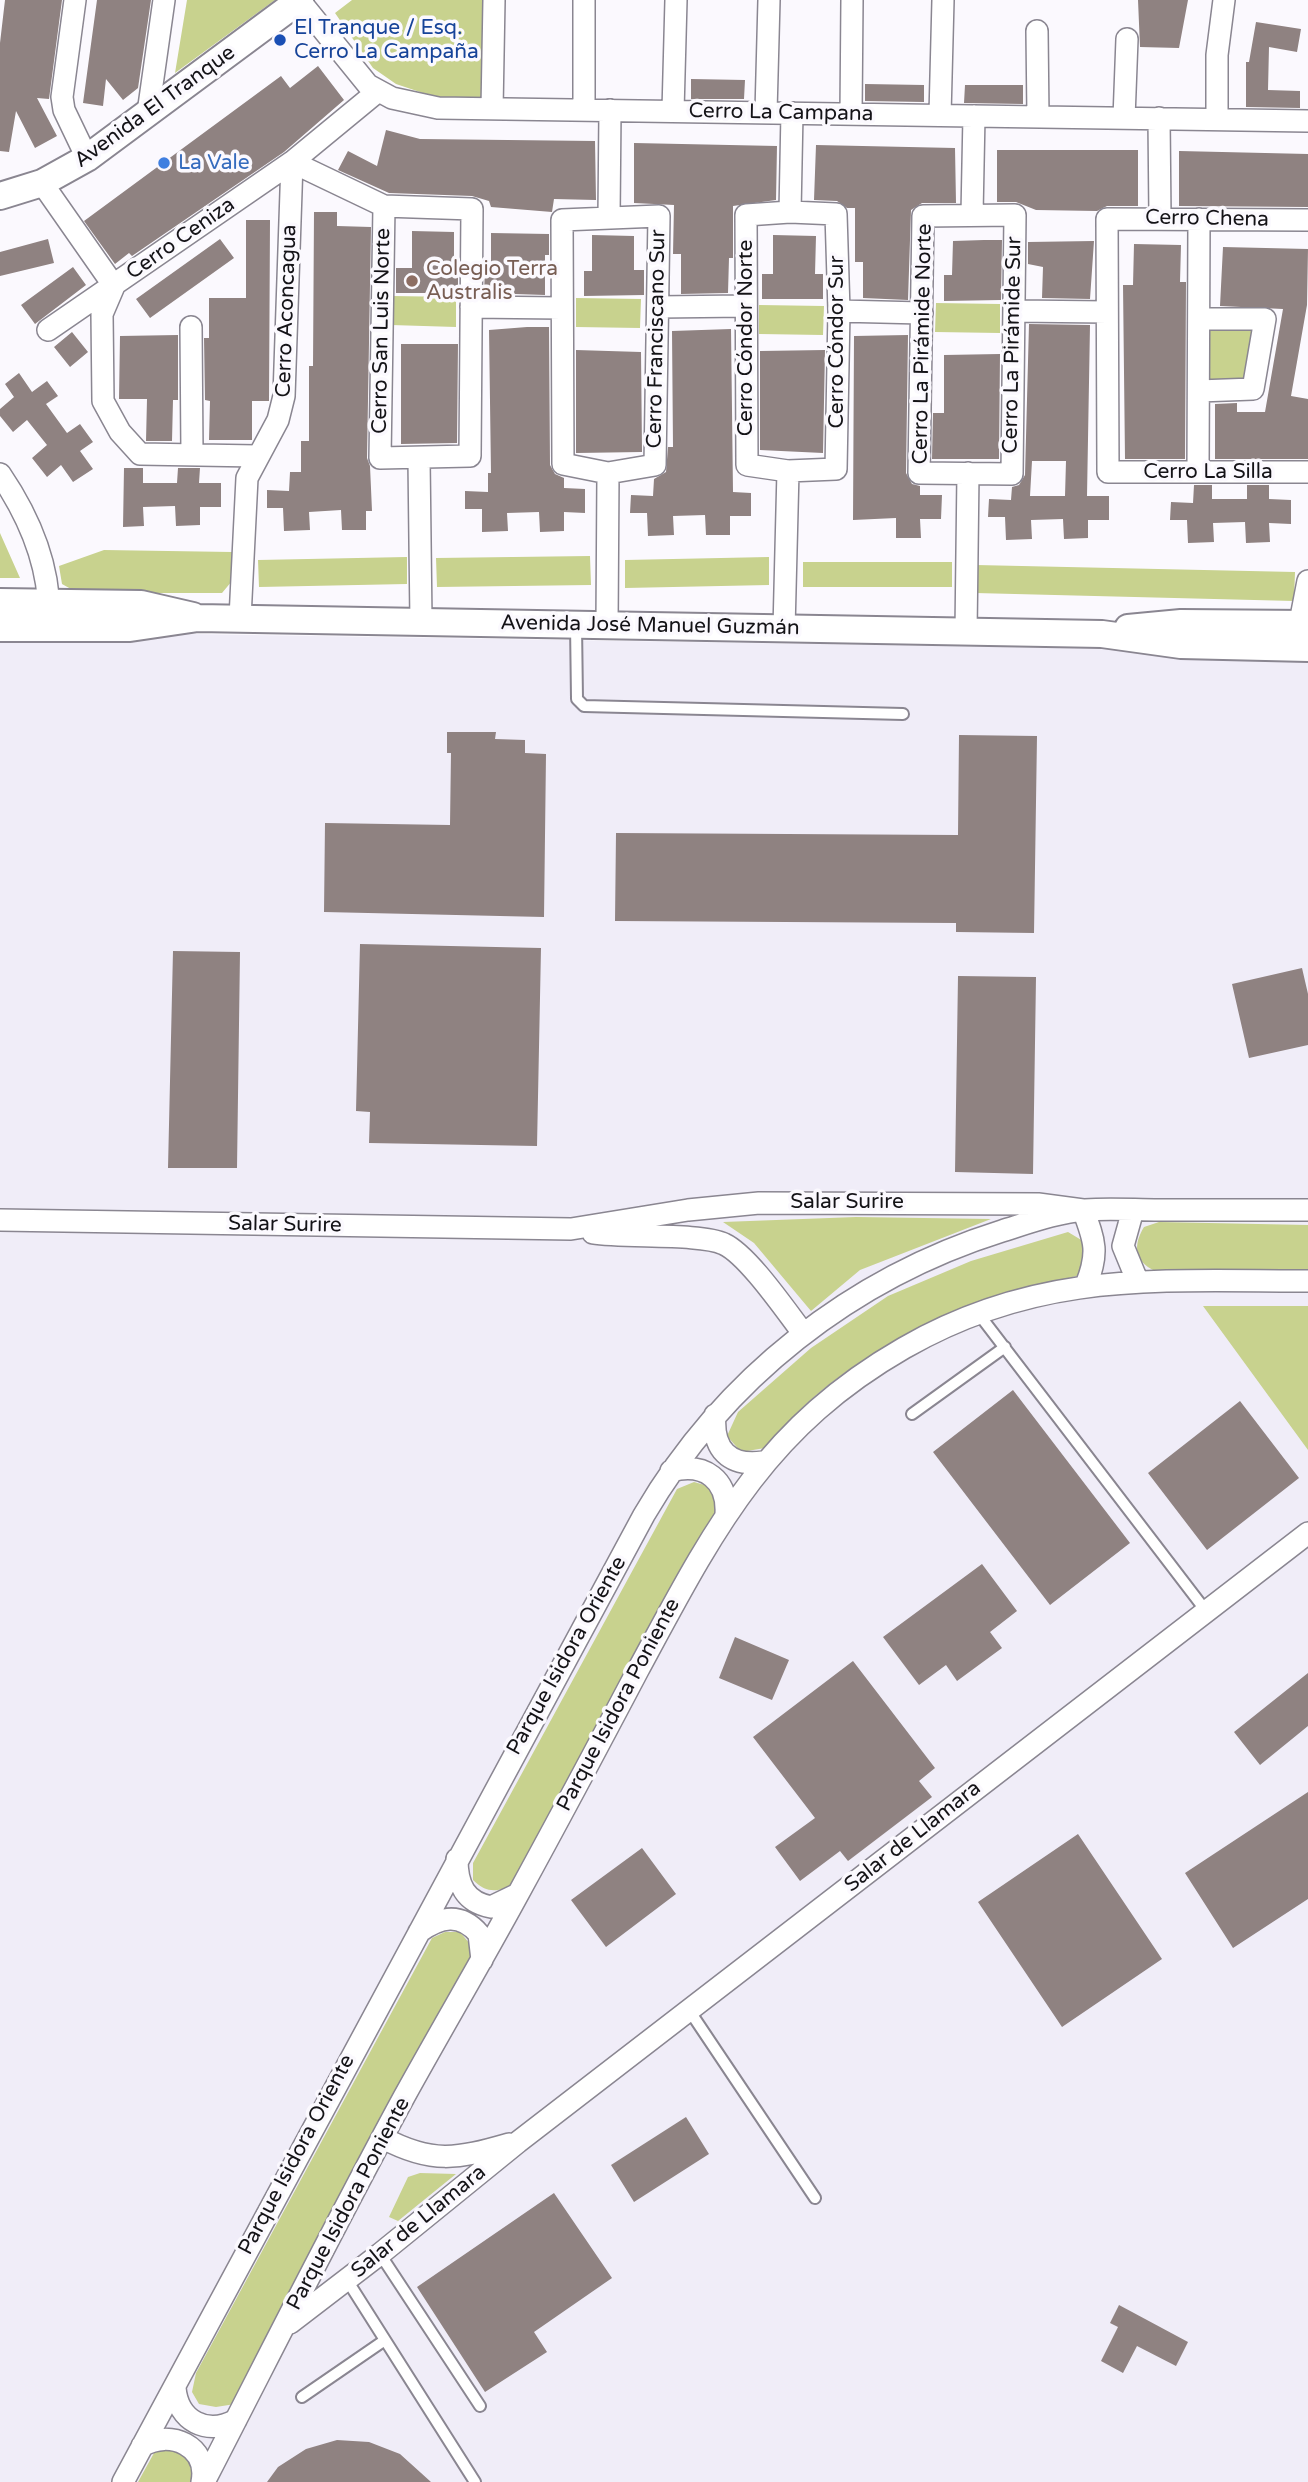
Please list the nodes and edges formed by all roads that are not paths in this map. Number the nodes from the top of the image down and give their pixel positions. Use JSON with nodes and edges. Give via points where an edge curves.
{"nodes":[{"id":1,"x":75,"y":0,"type":"edge"},
{"id":2,"x":164,"y":0,"type":"edge"},
{"id":3,"x":299,"y":0,"type":"edge"},
{"id":4,"x":494,"y":0,"type":"edge"},
{"id":5,"x":584,"y":0,"type":"edge"},
{"id":6,"x":676,"y":0,"type":"edge"},
{"id":7,"x":769,"y":0,"type":"edge"},
{"id":8,"x":852,"y":0,"type":"edge"},
{"id":9,"x":943,"y":0,"type":"edge"},
{"id":10,"x":1224,"y":0,"type":"edge"},
{"id":11,"x":1037,"y":31,"type":"dead end"},
{"id":12,"x":1127,"y":39,"type":"dead end"},
{"id":13,"x":377,"y":92,"type":"junction"},
{"id":14,"x":492,"y":108,"type":"junction"},
{"id":15,"x":584,"y":110,"type":"junction"},
{"id":16,"x":610,"y":110,"type":"junction"},
{"id":17,"x":673,"y":111,"type":"junction"},
{"id":18,"x":148,"y":113,"type":"junction"},
{"id":19,"x":766,"y":113,"type":"junction"},
{"id":20,"x":792,"y":113,"type":"junction"},
{"id":21,"x":851,"y":114,"type":"junction"},
{"id":22,"x":940,"y":115,"type":"junction"},
{"id":23,"x":974,"y":116,"type":"junction"},
{"id":24,"x":1038,"y":117,"type":"junction"},
{"id":25,"x":1124,"y":118,"type":"junction"},
{"id":26,"x":1159,"y":118,"type":"junction"},
{"id":27,"x":1217,"y":120,"type":"junction"},
{"id":28,"x":1308,"y":121,"type":"edge"},
{"id":29,"x":87,"y":158,"type":"junction"},
{"id":30,"x":292,"y":162,"type":"junction"},
{"id":31,"x":42,"y":183,"type":"junction"},
{"id":32,"x":0,"y":196,"type":"edge"},
{"id":33,"x":384,"y":206,"type":"junction"},
{"id":34,"x":790,"y":212,"type":"junction"},
{"id":35,"x":972,"y":214,"type":"junction"},
{"id":36,"x":609,"y":217,"type":"junction"},
{"id":37,"x":1160,"y":218,"type":"junction"},
{"id":38,"x":1199,"y":219,"type":"junction"},
{"id":39,"x":1308,"y":220,"type":"edge"},
{"id":40,"x":114,"y":286,"type":"junction"},
{"id":41,"x":745,"y":306,"type":"junction"},
{"id":42,"x":471,"y":307,"type":"junction"},
{"id":43,"x":658,"y":307,"type":"junction"},
{"id":44,"x":561,"y":308,"type":"junction"},
{"id":45,"x":1014,"y":311,"type":"junction"},
{"id":46,"x":839,"y":312,"type":"junction"},
{"id":47,"x":1107,"y":312,"type":"junction"},
{"id":48,"x":922,"y":313,"type":"junction"},
{"id":49,"x":1199,"y":319,"type":"junction"},
{"id":50,"x":191,"y":327,"type":"dead end"},
{"id":51,"x":48,"y":330,"type":"dead end"},
{"id":52,"x":1199,"y":391,"type":"junction"},
{"id":53,"x":192,"y":454,"type":"junction"},
{"id":54,"x":257,"y":456,"type":"junction"},
{"id":55,"x":419,"y":459,"type":"junction"},
{"id":56,"x":788,"y":471,"type":"junction"},
{"id":57,"x":1198,"y":471,"type":"junction"},
{"id":58,"x":1308,"y":472,"type":"edge"},
{"id":59,"x":608,"y":473,"type":"junction"},
{"id":60,"x":968,"y":473,"type":"junction"},
{"id":61,"x":0,"y":474,"type":"edge"},
{"id":62,"x":1308,"y":581,"type":"edge"},
{"id":63,"x":0,"y":602,"type":"edge"},
{"id":64,"x":49,"y":615,"type":"junction"},
{"id":65,"x":240,"y":618,"type":"junction"},
{"id":66,"x":421,"y":622,"type":"junction"},
{"id":67,"x":576,"y":625,"type":"junction"},
{"id":68,"x":607,"y":625,"type":"junction"},
{"id":69,"x":0,"y":628,"type":"edge"},
{"id":70,"x":784,"y":629,"type":"junction"},
{"id":71,"x":966,"y":632,"type":"junction"},
{"id":72,"x":1302,"y":636,"type":"edge"},
{"id":73,"x":903,"y":714,"type":"dead end"},
{"id":74,"x":1083,"y":1210,"type":"junction"},
{"id":75,"x":1133,"y":1210,"type":"junction"},
{"id":76,"x":1308,"y":1210,"type":"edge"},
{"id":77,"x":0,"y":1220,"type":"edge"},
{"id":78,"x":571,"y":1229,"type":"junction"},
{"id":79,"x":1137,"y":1280,"type":"junction"},
{"id":80,"x":1308,"y":1281,"type":"edge"},
{"id":81,"x":1086,"y":1285,"type":"junction"},
{"id":82,"x":978,"y":1312,"type":"junction"},
{"id":83,"x":803,"y":1333,"type":"junction"},
{"id":84,"x":1005,"y":1347,"type":"junction"},
{"id":85,"x":912,"y":1414,"type":"dead end"},
{"id":86,"x":715,"y":1415,"type":"junction"},
{"id":87,"x":764,"y":1462,"type":"junction"},
{"id":88,"x":671,"y":1471,"type":"junction"},
{"id":89,"x":726,"y":1514,"type":"junction"},
{"id":90,"x":1308,"y":1533,"type":"edge"},
{"id":91,"x":1206,"y":1611,"type":"junction"},
{"id":92,"x":457,"y":1859,"type":"junction"},
{"id":93,"x":518,"y":1895,"type":"junction"},
{"id":94,"x":418,"y":1932,"type":"junction"},
{"id":95,"x":482,"y":1960,"type":"junction"},
{"id":96,"x":690,"y":2010,"type":"junction"},
{"id":97,"x":383,"y":2138,"type":"junction"},
{"id":98,"x":518,"y":2142,"type":"junction"},
{"id":99,"x":815,"y":2198,"type":"dead end"},
{"id":100,"x":380,"y":2255,"type":"junction"},
{"id":101,"x":347,"y":2280,"type":"junction"},
{"id":102,"x":285,"y":2326,"type":"junction"},
{"id":103,"x":385,"y":2340,"type":"junction"},
{"id":104,"x":175,"y":2388,"type":"junction"},
{"id":105,"x":302,"y":2397,"type":"dead end"},
{"id":106,"x":480,"y":2406,"type":"dead end"},
{"id":107,"x":236,"y":2420,"type":"junction"},
{"id":108,"x":142,"y":2446,"type":"junction"},
{"id":109,"x":123,"y":2482,"type":"edge"},
{"id":110,"x":203,"y":2482,"type":"edge"},
{"id":111,"x":475,"y":2482,"type":"edge"}],
"edges":[{"from":1,"to":29,"type":"street","via":[[62,97]]},
{"from":2,"to":18,"type":"street"},
{"from":3,"to":13,"type":"street","name":"Cerro La Campana"},
{"from":3,"to":18,"type":"street","name":"Avenida El Tranque"},
{"from":4,"to":14,"type":"street"},
{"from":5,"to":15,"type":"street"},
{"from":6,"to":17,"type":"street"},
{"from":7,"to":19,"type":"street"},
{"from":8,"to":21,"type":"street"},
{"from":9,"to":22,"type":"street"},
{"from":10,"to":27,"type":"street","via":[[1217,55]]},
{"from":11,"to":24,"type":"street"},
{"from":12,"to":25,"type":"street"},
{"from":13,"to":14,"type":"street","name":"Cerro La Campana","via":[[422,106]]},
{"from":13,"to":30,"type":"street","name":"Cerro Ceniza"},
{"from":14,"to":15,"type":"street","name":"Cerro La Campana"},
{"from":15,"to":16,"type":"street","name":"Cerro La Campana"},
{"from":16,"to":17,"type":"street","name":"Cerro La Campana"},
{"from":16,"to":36,"type":"street"},
{"from":17,"to":19,"type":"street","name":"Cerro La Campana"},
{"from":18,"to":29,"type":"street","name":"Avenida El Tranque"},
{"from":19,"to":20,"type":"street","name":"Cerro La Campana"},
{"from":20,"to":21,"type":"street","name":"Cerro La Campana"},
{"from":20,"to":34,"type":"street"},
{"from":21,"to":22,"type":"street","name":"Cerro La Campana"},
{"from":22,"to":23,"type":"street","name":"Cerro La Campana"},
{"from":23,"to":24,"type":"street","name":"Cerro La Campana"},
{"from":23,"to":35,"type":"street"},
{"from":24,"to":25,"type":"street","name":"Cerro La Campana"},
{"from":25,"to":26,"type":"street","name":"Cerro La Campana"},
{"from":26,"to":27,"type":"street","name":"Cerro La Campana"},
{"from":26,"to":37,"type":"street"},
{"from":27,"to":28,"type":"street","name":"Cerro La Campana"},
{"from":29,"to":31,"type":"street","name":"Avenida El Tranque"},
{"from":30,"to":33,"type":"street"},
{"from":30,"to":40,"type":"street","name":"Cerro Ceniza"},
{"from":30,"to":54,"type":"street","name":"Cerro Aconcagua","via":[[284,397],[278,420]]},
{"from":31,"to":32,"type":"street","name":"Avenida El Tranque"},
{"from":31,"to":40,"type":"street"},
{"from":33,"to":42,"type":"street","via":[[472,209]]},
{"from":33,"to":55,"type":"street","name":"Cerro San Luis Norte","via":[[380,458]]},
{"from":34,"to":41,"type":"street","name":"Cerro Cóndor Norte","via":[[746,215]]},
{"from":34,"to":46,"type":"street","name":"Cerro Cóndor Sur","via":[[836,214]]},
{"from":35,"to":45,"type":"street","name":"Cerro La Pirámide Sur","via":[[1015,215]]},
{"from":35,"to":48,"type":"street","name":"Cerro La Pirámide Norte","via":[[923,216]]},
{"from":36,"to":43,"type":"street","name":"Cerro Franciscano Sur","via":[[659,216]]},
{"from":36,"to":44,"type":"street","via":[[562,220]]},
{"from":37,"to":38,"type":"street","name":"Cerro Chena"},
{"from":37,"to":47,"type":"street","name":"Cerro Chena","via":[[1107,219]]},
{"from":38,"to":39,"type":"street","name":"Cerro Chena"},
{"from":38,"to":49,"type":"street"},
{"from":40,"to":51,"type":"street","name":"Cerro Ceniza"},
{"from":40,"to":53,"type":"street","via":[[102,314],[103,401],[120,432],[140,454]]},
{"from":41,"to":43,"type":"street"},
{"from":41,"to":56,"type":"street","name":"Cerro Cóndor Norte","via":[[747,465]]},
{"from":42,"to":44,"type":"street"},
{"from":42,"to":55,"type":"street","via":[[470,456]]},
{"from":43,"to":59,"type":"street","name":"Cerro Franciscano Sur","via":[[655,465]]},
{"from":44,"to":59,"type":"street","via":[[563,464]]},
{"from":45,"to":47,"type":"street"},
{"from":45,"to":60,"type":"street","name":"Cerro La Pirámide Sur","via":[[1012,474]]},
{"from":46,"to":48,"type":"street"},
{"from":46,"to":56,"type":"street","name":"Cerro Cóndor Sur","via":[[836,468]]},
{"from":47,"to":57,"type":"street","name":"Cerro La Silla","via":[[1108,472]]},
{"from":48,"to":60,"type":"street","name":"Cerro La Pirámide Norte","via":[[919,473]]},
{"from":49,"to":52,"type":"street"},
{"from":49,"to":52,"type":"street","via":[[1265,319],[1253,390]]},
{"from":50,"to":53,"type":"street"},
{"from":52,"to":57,"type":"street"},
{"from":53,"to":54,"type":"street"},
{"from":54,"to":65,"type":"street","name":"Cerro Aconcagua","via":[[245,489]]},
{"from":55,"to":66,"type":"street"},
{"from":56,"to":70,"type":"street"},
{"from":57,"to":58,"type":"street","name":"Cerro La Silla"},
{"from":59,"to":68,"type":"street"},
{"from":60,"to":71,"type":"street"},
{"from":61,"to":64,"type":"street","via":[[42,554],[48,575]]},
{"from":62,"to":72,"type":"street"},
{"from":63,"to":64,"type":"street","name":"Avenida José Manuel Guzmán"},
{"from":64,"to":65,"type":"street","name":"Avenida José Manuel Guzmán","via":[[141,604],[198,618]]},
{"from":64,"to":69,"type":"street","name":"Avenida José Manuel Guzmán"},
{"from":65,"to":66,"type":"street","name":"Avenida José Manuel Guzmán"},
{"from":66,"to":67,"type":"street","name":"Avenida José Manuel Guzmán"},
{"from":67,"to":68,"type":"street","name":"Avenida José Manuel Guzmán"},
{"from":67,"to":73,"type":"lane","via":[[577,699],[584,706]]},
{"from":68,"to":70,"type":"street","name":"Avenida José Manuel Guzmán"},
{"from":70,"to":71,"type":"street","name":"Avenida José Manuel Guzmán"},
{"from":71,"to":72,"type":"street","name":"Avenida José Manuel Guzmán","via":[[1102,634],[1181,623]]},
{"from":74,"to":75,"type":"street","name":"Parque Isidora Oriente"},
{"from":74,"to":78,"type":"street","name":"Salar Surire","via":[[990,1203],[759,1203]]},
{"from":74,"to":81,"type":"street","via":[[1095,1248]]},
{"from":74,"to":83,"type":"street","name":"Parque Isidora Oriente","via":[[1012,1228],[933,1257],[884,1281]]},
{"from":75,"to":76,"type":"street","name":"Parque Isidora Oriente"},
{"from":75,"to":79,"type":"street","via":[[1123,1246]]},
{"from":77,"to":78,"type":"street","name":"Salar Surire"},
{"from":78,"to":83,"type":"street","name":"Salar Surire","via":[[724,1244],[747,1264]]},
{"from":79,"to":80,"type":"street","name":"Parque Isidora Poniente"},
{"from":79,"to":81,"type":"street","name":"Parque Isidora Poniente"},
{"from":81,"to":82,"type":"street","name":"Parque Isidora Poniente"},
{"from":82,"to":84,"type":"lane"},
{"from":82,"to":87,"type":"street","name":"Parque Isidora Poniente","via":[[870,1369],[804,1421]]},
{"from":83,"to":86,"type":"street","name":"Parque Isidora Oriente"},
{"from":84,"to":85,"type":"lane"},
{"from":84,"to":91,"type":"lane"},
{"from":86,"to":87,"type":"street","via":[[714,1436],[722,1452],[741,1463]]},
{"from":86,"to":88,"type":"street","name":"Parque Isidora Oriente"},
{"from":87,"to":89,"type":"street","name":"Parque Isidora Poniente"},
{"from":88,"to":89,"type":"street","via":[[694,1468],[715,1477],[725,1492]]},
{"from":88,"to":92,"type":"street","name":"Parque Isidora Oriente"},
{"from":89,"to":93,"type":"street","name":"Parque Isidora Poniente"},
{"from":90,"to":91,"type":"street","name":"Salar de Llamara"},
{"from":91,"to":96,"type":"street","name":"Salar de Llamara"},
{"from":92,"to":93,"type":"street","via":[[458,1882],[471,1900],[491,1907]]},
{"from":92,"to":94,"type":"street","name":"Parque Isidora Oriente"},
{"from":93,"to":95,"type":"street","name":"Parque Isidora Poniente"},
{"from":94,"to":95,"type":"street","via":[[445,1918],[464,1921],[479,1934]]},
{"from":94,"to":104,"type":"street","name":"Parque Isidora Oriente"},
{"from":95,"to":97,"type":"street","name":"Parque Isidora Poniente"},
{"from":96,"to":98,"type":"street","name":"Salar de Llamara"},
{"from":96,"to":99,"type":"lane"},
{"from":97,"to":98,"type":"street","name":"Salar de Llamara","via":[[405,2150],[437,2158]]},
{"from":97,"to":102,"type":"street","name":"Parque Isidora Poniente"},
{"from":98,"to":100,"type":"street","name":"Salar de Llamara"},
{"from":100,"to":101,"type":"street","name":"Salar de Llamara"},
{"from":100,"to":106,"type":"lane"},
{"from":101,"to":102,"type":"street","name":"Salar de Llamara"},
{"from":101,"to":103,"type":"lane"},
{"from":102,"to":107,"type":"street","name":"Parque Isidora Poniente"},
{"from":103,"to":105,"type":"lane"},
{"from":103,"to":111,"type":"lane"},
{"from":104,"to":107,"type":"street","via":[[180,2409],[195,2423],[216,2427]]},
{"from":104,"to":108,"type":"street","name":"Parque Isidora Oriente"},
{"from":107,"to":110,"type":"street","name":"Parque Isidora Poniente"},
{"from":108,"to":109,"type":"street","name":"Parque Isidora Oriente"},
{"from":108,"to":110,"type":"street","via":[[162,2438],[183,2442],[198,2456]]}]}
